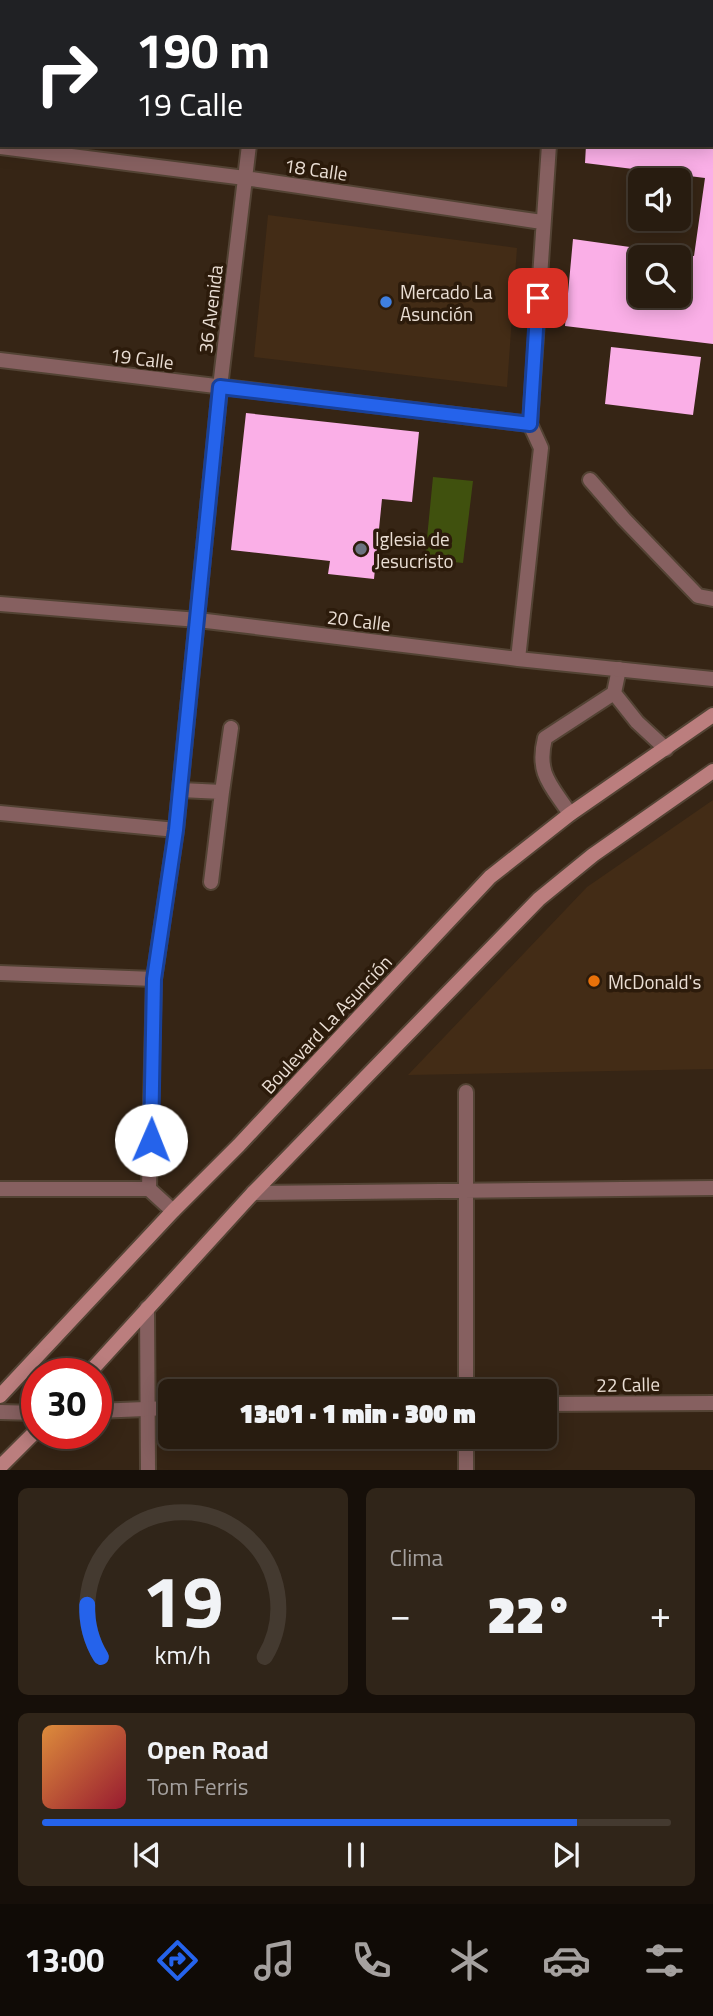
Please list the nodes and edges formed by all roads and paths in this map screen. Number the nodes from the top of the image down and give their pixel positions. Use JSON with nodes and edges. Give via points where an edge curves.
{"nodes":[{"id":1,"x":0,"y":147,"type":"edge"},
{"id":2,"x":249,"y":147,"type":"edge"},
{"id":3,"x":549,"y":147,"type":"edge"},
{"id":4,"x":246,"y":178,"type":"junction"},
{"id":5,"x":542,"y":222,"type":"junction"},
{"id":6,"x":0,"y":360,"type":"edge"},
{"id":7,"x":220,"y":387,"type":"junction"},
{"id":8,"x":530,"y":424,"type":"junction"},
{"id":9,"x":590,"y":480,"type":"dead end"},
{"id":10,"x":711,"y":599,"type":"edge"},
{"id":11,"x":0,"y":604,"type":"edge"},
{"id":12,"x":198,"y":620,"type":"junction"},
{"id":13,"x":518,"y":659,"type":"junction"},
{"id":14,"x":619,"y":669,"type":"junction"},
{"id":15,"x":713,"y":679,"type":"edge"},
{"id":16,"x":614,"y":693,"type":"junction"},
{"id":17,"x":713,"y":715,"type":"edge"},
{"id":18,"x":231,"y":728,"type":"dead end"},
{"id":19,"x":666,"y":749,"type":"junction"},
{"id":20,"x":713,"y":771,"type":"edge"},
{"id":21,"x":181,"y":790,"type":"junction"},
{"id":22,"x":222,"y":792,"type":"junction"},
{"id":23,"x":0,"y":813,"type":"edge"},
{"id":24,"x":570,"y":814,"type":"junction"},
{"id":25,"x":176,"y":830,"type":"junction"},
{"id":26,"x":211,"y":882,"type":"dead end"},
{"id":27,"x":0,"y":973,"type":"edge"},
{"id":28,"x":154,"y":979,"type":"junction"},
{"id":29,"x":466,"y":1092,"type":"dead end"},
{"id":30,"x":713,"y":1188,"type":"edge"},
{"id":31,"x":0,"y":1189,"type":"edge"},
{"id":32,"x":149,"y":1189,"type":"junction"},
{"id":33,"x":467,"y":1191,"type":"junction"},
{"id":34,"x":253,"y":1193,"type":"junction"},
{"id":35,"x":173,"y":1211,"type":"junction"},
{"id":36,"x":147,"y":1308,"type":"junction"},
{"id":37,"x":102,"y":1358,"type":"edge"},
{"id":38,"x":466,"y":1379,"type":"edge"},
{"id":39,"x":0,"y":1396,"type":"edge"},
{"id":40,"x":713,"y":1403,"type":"edge"},
{"id":41,"x":557,"y":1404,"type":"edge"},
{"id":42,"x":149,"y":1409,"type":"junction"},
{"id":43,"x":158,"y":1409,"type":"edge"},
{"id":44,"x":112,"y":1410,"type":"edge"},
{"id":45,"x":0,"y":1412,"type":"edge"},
{"id":46,"x":21,"y":1413,"type":"edge"},
{"id":47,"x":21,"y":1446,"type":"edge"},
{"id":48,"x":466,"y":1449,"type":"edge"},
{"id":49,"x":0,"y":1467,"type":"edge"},
{"id":50,"x":148,"y":1470,"type":"edge"},
{"id":51,"x":466,"y":1470,"type":"edge"}],
"edges":[{"from":1,"to":4,"type":"street","name":"18 Calle"},
{"from":2,"to":4,"type":"street","name":"36 Avenida"},
{"from":3,"to":5,"type":"street"},
{"from":4,"to":5,"type":"street","name":"18 Calle"},
{"from":4,"to":7,"type":"street","name":"36 Avenida"},
{"from":5,"to":8,"type":"street"},
{"from":6,"to":7,"type":"street","name":"19 Calle"},
{"from":7,"to":8,"type":"street","name":"19 Calle"},
{"from":7,"to":12,"type":"street","name":"36 Avenida"},
{"from":8,"to":13,"type":"street","via":[[541,448]]},
{"from":9,"to":10,"type":"street","via":[[698,596]]},
{"from":11,"to":12,"type":"street","name":"20 Calle"},
{"from":12,"to":13,"type":"street","name":"20 Calle"},
{"from":12,"to":21,"type":"street","name":"36 Avenida"},
{"from":13,"to":14,"type":"street","name":"20 Calle"},
{"from":14,"to":15,"type":"street","name":"20 Calle"},
{"from":14,"to":16,"type":"street"},
{"from":16,"to":19,"type":"street"},
{"from":16,"to":24,"type":"street","via":[[545,738],[544,774]]},
{"from":17,"to":19,"type":"main road","name":"Boulevard La Asunción"},
{"from":18,"to":22,"type":"street"},
{"from":19,"to":24,"type":"main road","name":"Boulevard La Asunción"},
{"from":20,"to":34,"type":"main road","via":[[593,855],[540,899]]},
{"from":21,"to":22,"type":"street"},
{"from":21,"to":25,"type":"street","name":"36 Avenida"},
{"from":22,"to":26,"type":"street"},
{"from":23,"to":25,"type":"street"},
{"from":24,"to":35,"type":"main road","name":"Boulevard La Asunción","via":[[490,877]]},
{"from":25,"to":28,"type":"street","name":"36 Avenida"},
{"from":27,"to":28,"type":"street"},
{"from":28,"to":32,"type":"street","name":"36 Avenida"},
{"from":29,"to":33,"type":"street"},
{"from":30,"to":33,"type":"street"},
{"from":31,"to":32,"type":"street"},
{"from":32,"to":35,"type":"street"},
{"from":33,"to":34,"type":"street"},
{"from":33,"to":38,"type":"street"},
{"from":34,"to":36,"type":"main road"},
{"from":35,"to":39,"type":"main road","name":"Boulevard La Asunción"},
{"from":36,"to":37,"type":"main road"},
{"from":36,"to":42,"type":"street"},
{"from":40,"to":41,"type":"street","name":"22 Calle"},
{"from":42,"to":43,"type":"street"},
{"from":42,"to":44,"type":"street"},
{"from":42,"to":50,"type":"street"},
{"from":45,"to":46,"type":"street"},
{"from":47,"to":49,"type":"main road"},
{"from":48,"to":51,"type":"street"}]}
